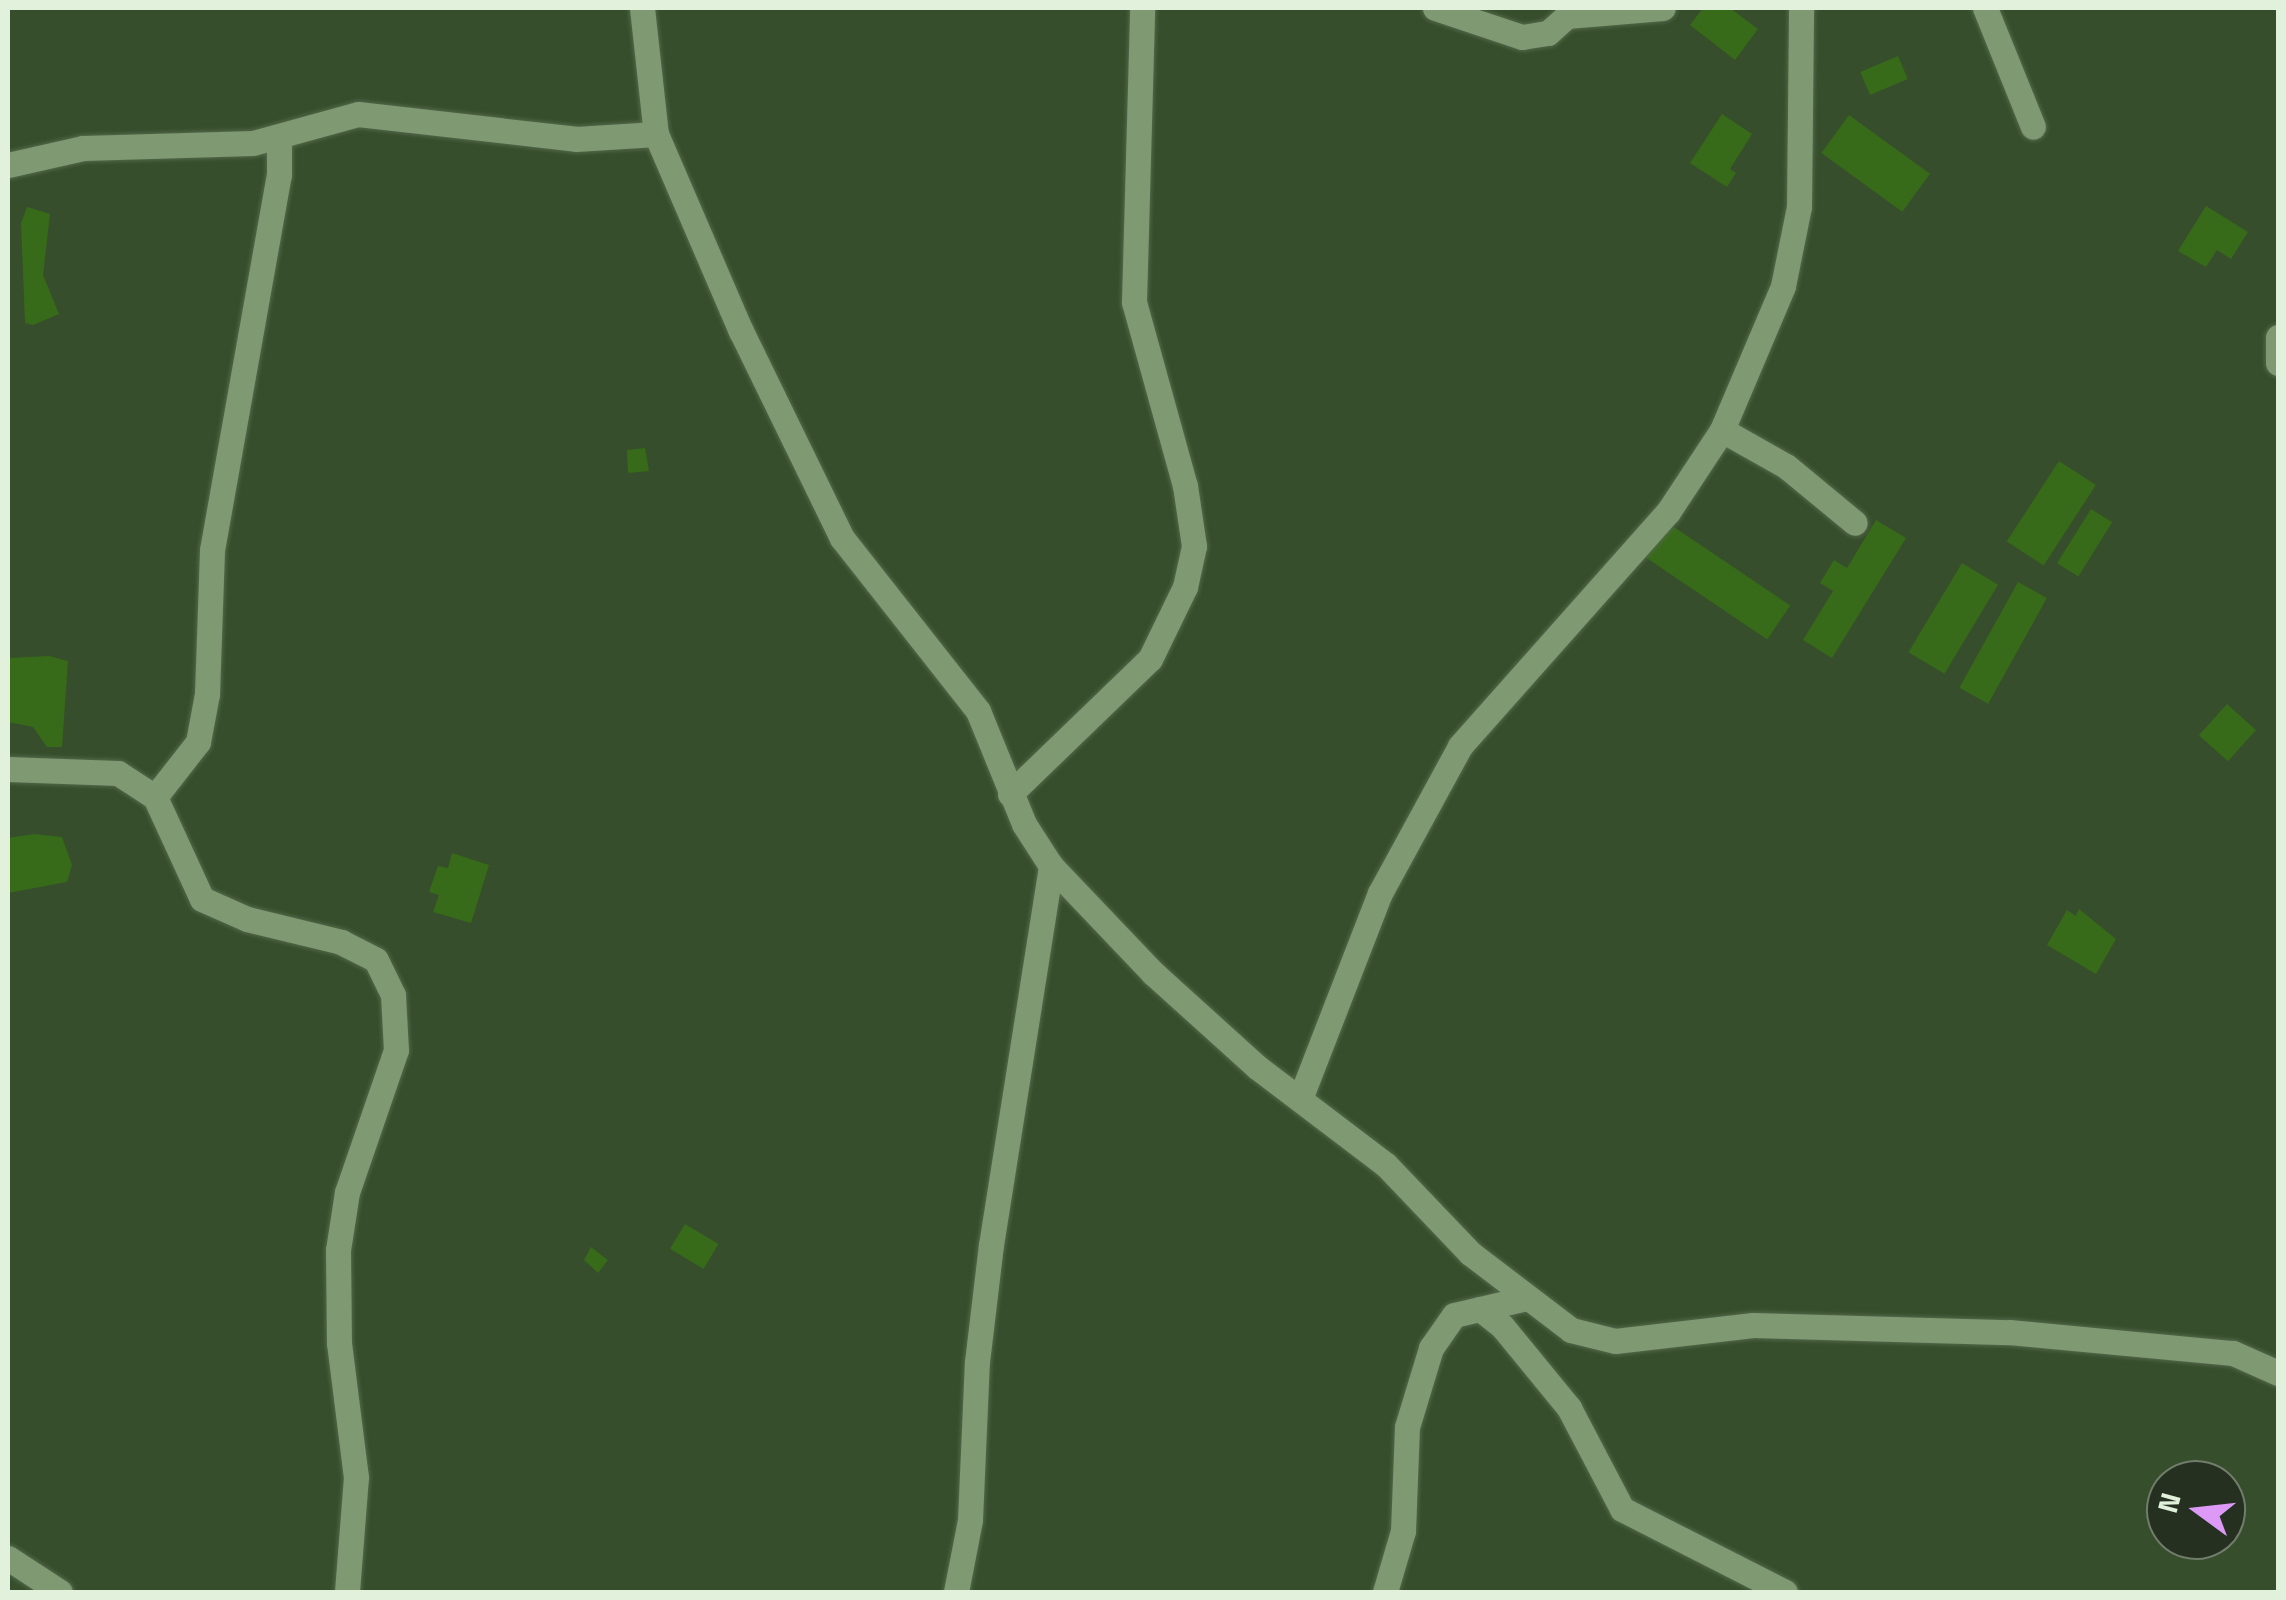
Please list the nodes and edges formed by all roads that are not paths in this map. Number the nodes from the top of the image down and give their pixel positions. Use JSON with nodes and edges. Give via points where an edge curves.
{"nodes":[{"id":1,"x":642,"y":8,"type":"edge"},
{"id":2,"x":1142,"y":8,"type":"edge"},
{"id":3,"x":1434,"y":8,"type":"edge"},
{"id":4,"x":1662,"y":8,"type":"edge"},
{"id":5,"x":1800,"y":8,"type":"edge"},
{"id":6,"x":1985,"y":8,"type":"edge"},
{"id":7,"x":2033,"y":127,"type":"dead end"},
{"id":8,"x":656,"y":134,"type":"junction"},
{"id":9,"x":279,"y":139,"type":"junction"},
{"id":10,"x":8,"y":165,"type":"edge"},
{"id":11,"x":2278,"y":337,"type":"edge"},
{"id":12,"x":2278,"y":362,"type":"edge"},
{"id":13,"x":1722,"y":430,"type":"junction"},
{"id":14,"x":1854,"y":523,"type":"dead end"},
{"id":15,"x":8,"y":769,"type":"edge"},
{"id":16,"x":1010,"y":794,"type":"junction"},
{"id":17,"x":155,"y":796,"type":"junction"},
{"id":18,"x":1052,"y":866,"type":"junction"},
{"id":19,"x":1300,"y":1099,"type":"junction"},
{"id":20,"x":1527,"y":1298,"type":"junction"},
{"id":21,"x":1480,"y":1309,"type":"junction"},
{"id":22,"x":2278,"y":1373,"type":"edge"},
{"id":23,"x":8,"y":1558,"type":"edge"},
{"id":24,"x":60,"y":1592,"type":"edge"},
{"id":25,"x":347,"y":1592,"type":"edge"},
{"id":26,"x":956,"y":1592,"type":"edge"},
{"id":27,"x":1385,"y":1592,"type":"edge"},
{"id":28,"x":1785,"y":1592,"type":"edge"}],
"edges":[{"from":1,"to":8,"type":"street"},
{"from":2,"to":16,"type":"street","via":[[1134,302],[1185,486],[1194,546],[1175,612],[1150,658]]},
{"from":3,"to":4,"type":"street","via":[[1522,38],[1548,33],[1567,16]]},
{"from":5,"to":13,"type":"street","via":[[1799,207],[1783,286]]},
{"from":6,"to":7,"type":"street"},
{"from":8,"to":9,"type":"street","via":[[576,139],[358,114]]},
{"from":8,"to":16,"type":"street","via":[[741,332],[842,538],[978,711]]},
{"from":9,"to":10,"type":"street","via":[[83,148]]},
{"from":9,"to":17,"type":"street","via":[[279,175],[212,550],[207,694],[198,742]]},
{"from":11,"to":12,"type":"street"},
{"from":13,"to":14,"type":"street","via":[[1786,466]]},
{"from":13,"to":19,"type":"street","via":[[1668,512],[1460,746],[1380,893]]},
{"from":15,"to":17,"type":"street","via":[[118,773]]},
{"from":16,"to":18,"type":"street"},
{"from":17,"to":25,"type":"street","via":[[202,899],[247,919],[341,942],[376,960],[393,995],[396,1050],[347,1192],[338,1250],[339,1342],[356,1477]]},
{"from":18,"to":19,"type":"street","via":[[1153,973]]},
{"from":18,"to":26,"type":"street","via":[[991,1245],[977,1362],[970,1520]]},
{"from":19,"to":20,"type":"street","via":[[1386,1165],[1470,1253]]},
{"from":20,"to":21,"type":"street"},
{"from":20,"to":22,"type":"street","via":[[1571,1330],[1615,1341],[1754,1325],[2009,1332],[2233,1352]]},
{"from":21,"to":27,"type":"street","via":[[1454,1315],[1442,1328],[1418,1382],[1407,1427],[1403,1531]]},
{"from":21,"to":28,"type":"street","via":[[1569,1408],[1622,1509]]},
{"from":23,"to":24,"type":"street"}]}
